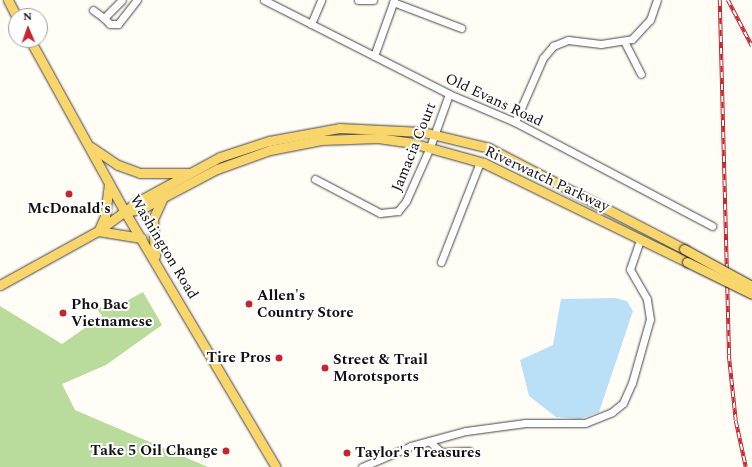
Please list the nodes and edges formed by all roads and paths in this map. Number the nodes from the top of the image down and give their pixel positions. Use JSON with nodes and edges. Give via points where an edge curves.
{"nodes":[{"id":1,"x":122,"y":0,"type":"edge"},
{"id":2,"x":137,"y":0,"type":"edge"},
{"id":3,"x":264,"y":0,"type":"edge"},
{"id":4,"x":321,"y":0,"type":"edge"},
{"id":5,"x":358,"y":0,"type":"edge"},
{"id":6,"x":373,"y":0,"type":"edge"},
{"id":7,"x":657,"y":0,"type":"edge"},
{"id":8,"x":393,"y":1,"type":"edge"},
{"id":9,"x":93,"y":10,"type":"dead end"},
{"id":10,"x":104,"y":18,"type":"junction"},
{"id":11,"x":311,"y":24,"type":"junction"},
{"id":12,"x":461,"y":28,"type":"dead end"},
{"id":13,"x":624,"y":41,"type":"junction"},
{"id":14,"x":34,"y":48,"type":"edge"},
{"id":15,"x":374,"y":56,"type":"junction"},
{"id":16,"x":641,"y":74,"type":"dead end"},
{"id":17,"x":449,"y":94,"type":"junction"},
{"id":18,"x":515,"y":122,"type":"junction"},
{"id":19,"x":435,"y":134,"type":"junction"},
{"id":20,"x":87,"y":144,"type":"junction"},
{"id":21,"x":430,"y":147,"type":"junction"},
{"id":22,"x":480,"y":162,"type":"junction"},
{"id":23,"x":190,"y":173,"type":"junction"},
{"id":24,"x":315,"y":179,"type":"dead end"},
{"id":25,"x":109,"y":183,"type":"junction"},
{"id":26,"x":163,"y":198,"type":"junction"},
{"id":27,"x":125,"y":212,"type":"junction"},
{"id":28,"x":712,"y":226,"type":"dead end"},
{"id":29,"x":98,"y":231,"type":"junction"},
{"id":30,"x":141,"y":238,"type":"junction"},
{"id":31,"x":640,"y":240,"type":"junction"},
{"id":32,"x":155,"y":260,"type":"junction"},
{"id":33,"x":441,"y":262,"type":"dead end"},
{"id":34,"x":0,"y":285,"type":"edge"},
{"id":35,"x":752,"y":286,"type":"edge"},
{"id":36,"x":752,"y":294,"type":"edge"},
{"id":37,"x":429,"y":441,"type":"junction"},
{"id":38,"x":469,"y":451,"type":"dead end"},
{"id":39,"x":276,"y":467,"type":"edge"},
{"id":40,"x":362,"y":467,"type":"edge"}],
"edges":[{"from":1,"to":10,"type":"street"},
{"from":2,"to":10,"type":"street","via":[[118,24],[110,24]]},
{"from":3,"to":11,"type":"street","name":"Old Evans Road"},
{"from":4,"to":11,"type":"street"},
{"from":5,"to":6,"type":"street"},
{"from":7,"to":13,"type":"street","via":[[650,20],[632,39]]},
{"from":8,"to":12,"type":"street"},
{"from":8,"to":15,"type":"street"},
{"from":9,"to":10,"type":"street"},
{"from":11,"to":15,"type":"street","name":"Old Evans Road"},
{"from":13,"to":16,"type":"street"},
{"from":13,"to":18,"type":"street","via":[[601,44],[568,40],[554,46],[543,58]]},
{"from":14,"to":20,"type":"main road","name":"Washington Road"},
{"from":15,"to":17,"type":"street","name":"Old Evans Road"},
{"from":17,"to":18,"type":"street","name":"Old Evans Road"},
{"from":17,"to":19,"type":"street","name":"Jamacia Court"},
{"from":18,"to":28,"type":"street","name":"Old Evans Road"},
{"from":19,"to":21,"type":"street","name":"Jamacia Court"},
{"from":19,"to":23,"type":"main road","name":"Riverwatch Parkway","via":[[375,128],[322,130],[252,146]]},
{"from":19,"to":35,"type":"main road","name":"Riverwatch Parkway","bridge":true,"via":[[489,148],[515,160]]},
{"from":20,"to":23,"type":"main road","via":[[118,165],[140,173]]},
{"from":20,"to":25,"type":"main road","name":"Washington Road"},
{"from":21,"to":22,"type":"main road","name":"Riverwatch Parkway"},
{"from":21,"to":24,"type":"street","name":"Jamacia Court","via":[[406,201],[393,214],[373,210]]},
{"from":21,"to":26,"type":"main road","name":"Riverwatch Parkway","via":[[378,138],[299,143],[217,169]]},
{"from":22,"to":31,"type":"main road","name":"Riverwatch Parkway"},
{"from":22,"to":33,"type":"street"},
{"from":23,"to":27,"type":"main road","name":"Riverwatch Parkway"},
{"from":25,"to":27,"type":"main road","name":"Washington Road"},
{"from":25,"to":29,"type":"main road","via":[[105,216]]},
{"from":26,"to":27,"type":"main road","name":"Riverwatch Parkway","via":[[141,209]]},
{"from":26,"to":32,"type":"main road","via":[[153,219]]},
{"from":27,"to":29,"type":"main road"},
{"from":27,"to":30,"type":"main road","name":"Washington Road"},
{"from":29,"to":30,"type":"main road"},
{"from":29,"to":34,"type":"main road"},
{"from":30,"to":32,"type":"main road","name":"Washington Road"},
{"from":31,"to":36,"type":"main road","name":"Riverwatch Parkway","bridge":true},
{"from":31,"to":37,"type":"street","via":[[630,269],[647,299],[650,319],[632,383],[623,403],[599,419],[585,424],[485,427]]},
{"from":32,"to":39,"type":"main road","name":"Washington Road"},
{"from":37,"to":38,"type":"street","via":[[441,452]]},
{"from":37,"to":40,"type":"street"}]}
